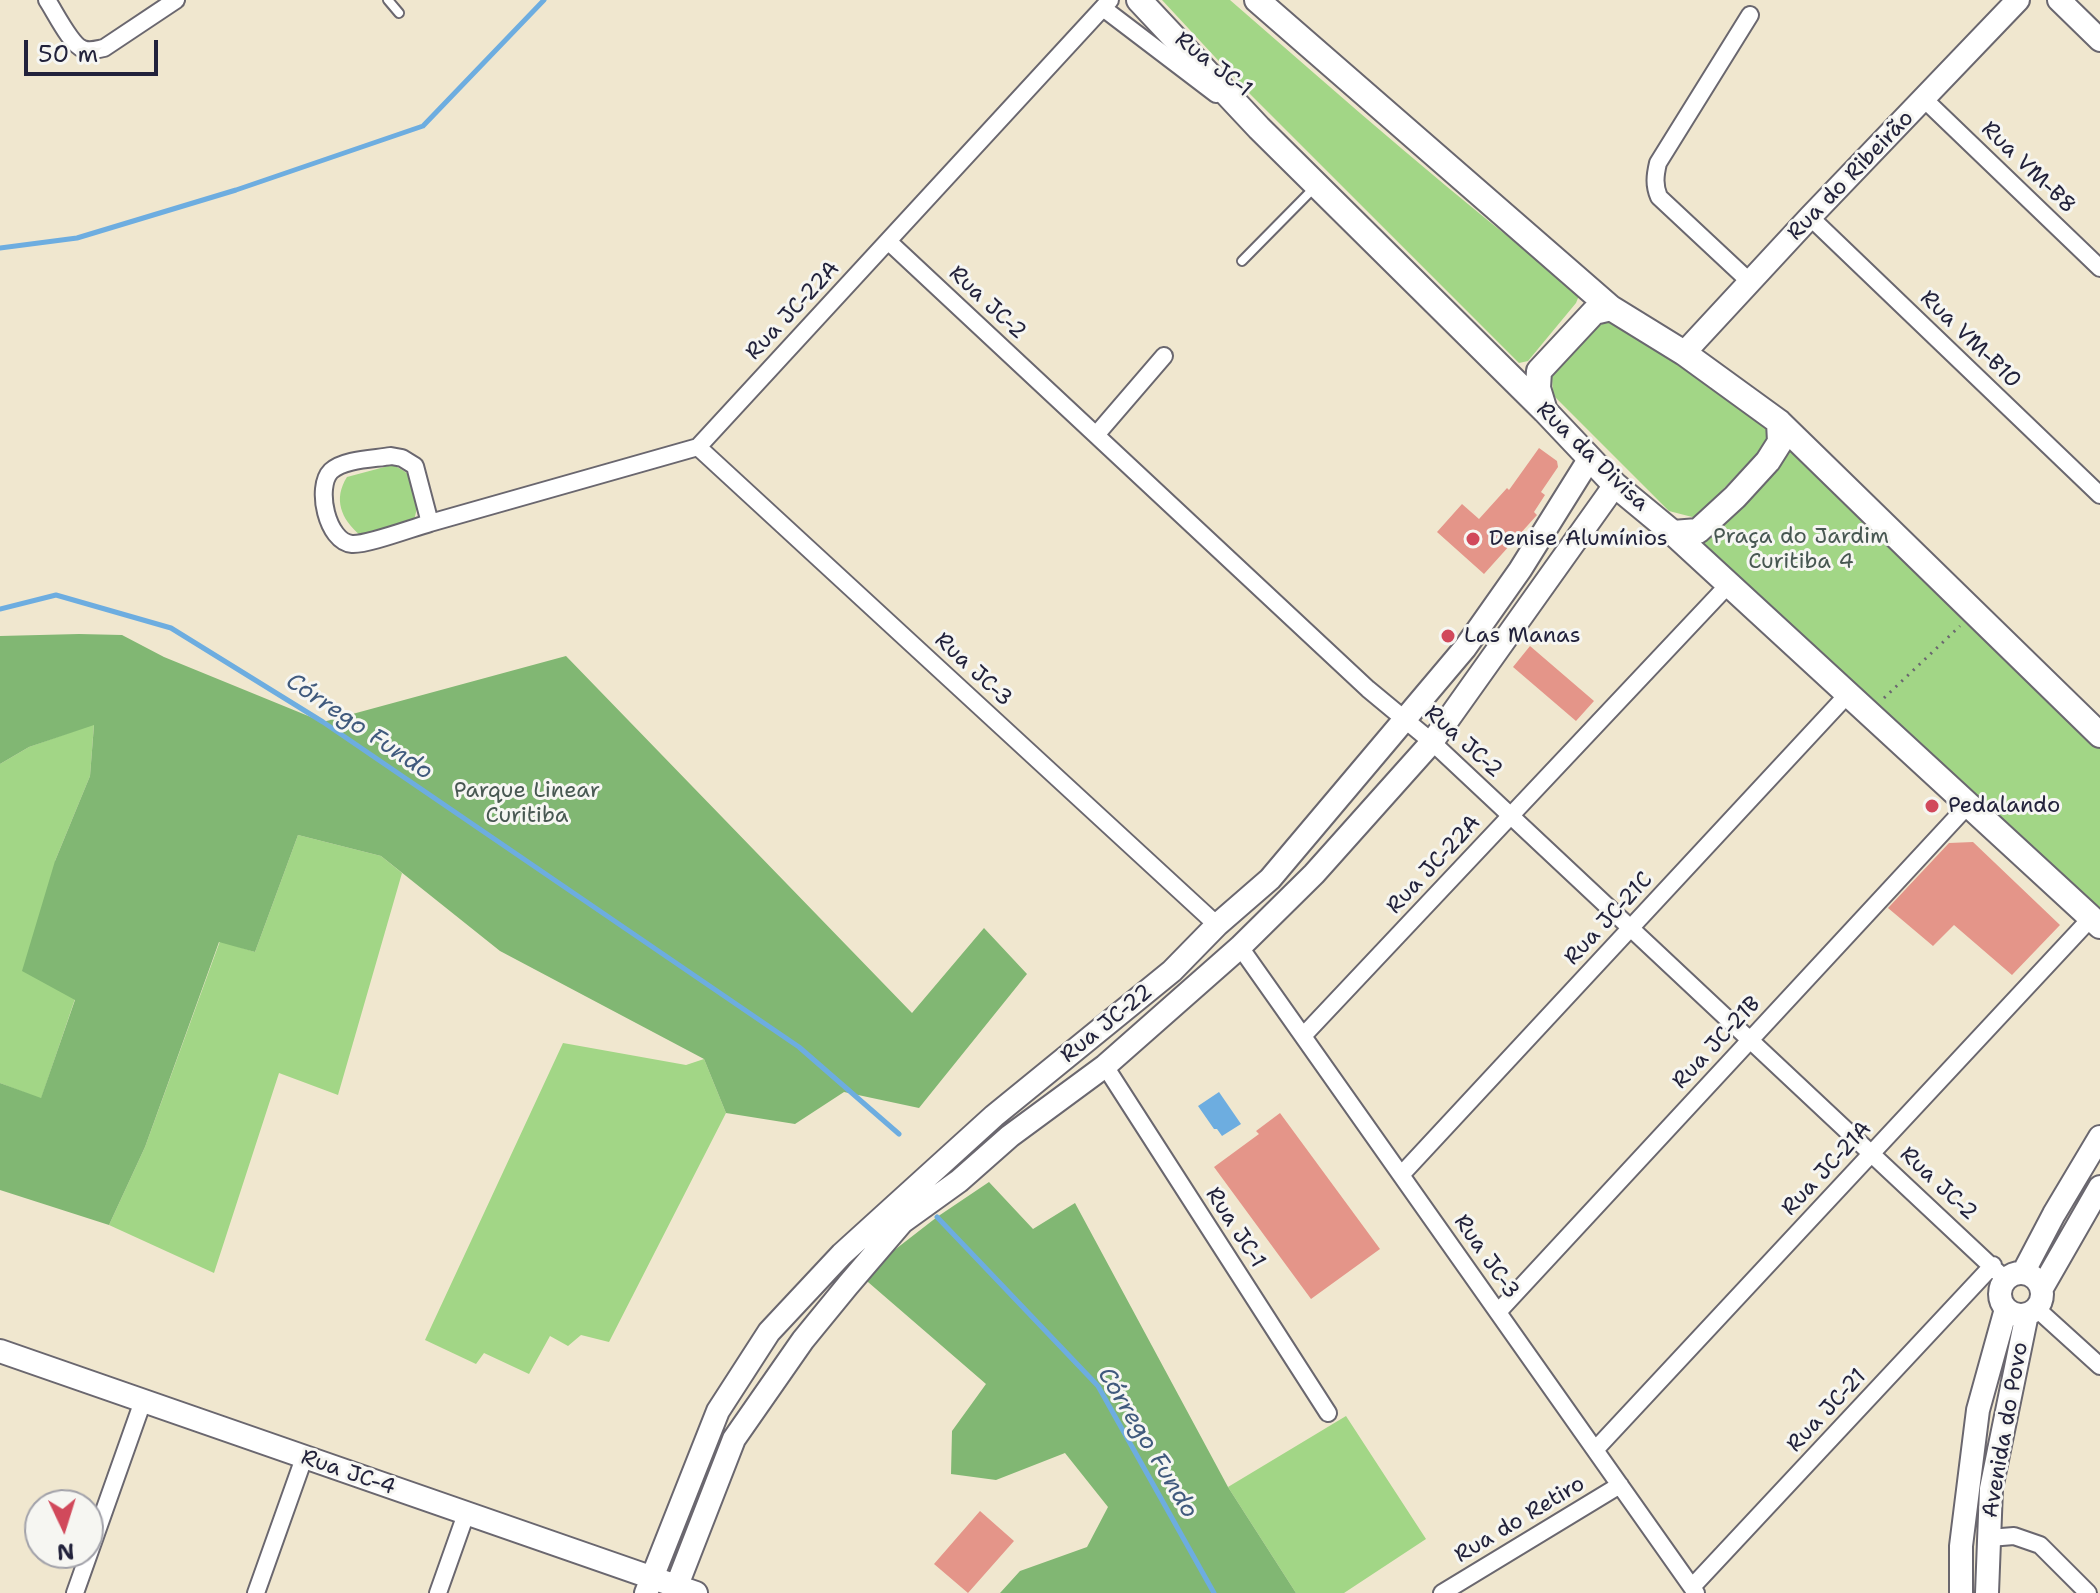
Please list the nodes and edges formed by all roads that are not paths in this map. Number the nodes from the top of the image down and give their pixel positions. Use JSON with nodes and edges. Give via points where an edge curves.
{"nodes":[{"id":1,"x":47,"y":0,"type":"edge"},
{"id":2,"x":176,"y":0,"type":"edge"},
{"id":3,"x":388,"y":0,"type":"edge"},
{"id":4,"x":1139,"y":0,"type":"edge"},
{"id":5,"x":1257,"y":0,"type":"edge"},
{"id":6,"x":2018,"y":0,"type":"edge"},
{"id":7,"x":2059,"y":0,"type":"edge"},
{"id":8,"x":1106,"y":4,"type":"edge"},
{"id":9,"x":399,"y":13,"type":"dead end"},
{"id":10,"x":1750,"y":15,"type":"dead end"},
{"id":11,"x":2100,"y":40,"type":"edge"},
{"id":12,"x":1924,"y":99,"type":"junction"},
{"id":13,"x":1259,"y":128,"type":"junction"},
{"id":14,"x":1317,"y":185,"type":"junction"},
{"id":15,"x":1810,"y":217,"type":"junction"},
{"id":16,"x":888,"y":241,"type":"junction"},
{"id":17,"x":1242,"y":261,"type":"dead end"},
{"id":18,"x":2100,"y":268,"type":"edge"},
{"id":19,"x":1750,"y":282,"type":"junction"},
{"id":20,"x":1611,"y":308,"type":"junction"},
{"id":21,"x":1684,"y":353,"type":"junction"},
{"id":22,"x":1164,"y":356,"type":"dead end"},
{"id":23,"x":1545,"y":411,"type":"junction"},
{"id":24,"x":1779,"y":422,"type":"junction"},
{"id":25,"x":1096,"y":435,"type":"junction"},
{"id":26,"x":698,"y":447,"type":"junction"},
{"id":27,"x":1590,"y":458,"type":"junction"},
{"id":28,"x":1615,"y":485,"type":"junction"},
{"id":29,"x":2100,"y":495,"type":"edge"},
{"id":30,"x":430,"y":523,"type":"junction"},
{"id":31,"x":1673,"y":533,"type":"junction"},
{"id":32,"x":1729,"y":584,"type":"junction"},
{"id":33,"x":1848,"y":694,"type":"junction"},
{"id":34,"x":1406,"y":720,"type":"junction"},
{"id":35,"x":2100,"y":735,"type":"edge"},
{"id":36,"x":1432,"y":742,"type":"junction"},
{"id":37,"x":1968,"y":805,"type":"junction"},
{"id":38,"x":1511,"y":816,"type":"junction"},
{"id":39,"x":2096,"y":922,"type":"edge"},
{"id":40,"x":1217,"y":925,"type":"junction"},
{"id":41,"x":1631,"y":928,"type":"junction"},
{"id":42,"x":1240,"y":947,"type":"junction"},
{"id":43,"x":1303,"y":1036,"type":"junction"},
{"id":44,"x":1751,"y":1039,"type":"junction"},
{"id":45,"x":1105,"y":1066,"type":"junction"},
{"id":46,"x":994,"y":1116,"type":"junction"},
{"id":47,"x":1010,"y":1136,"type":"junction"},
{"id":48,"x":2100,"y":1137,"type":"edge"},
{"id":49,"x":1872,"y":1153,"type":"junction"},
{"id":50,"x":1401,"y":1175,"type":"junction"},
{"id":51,"x":2100,"y":1187,"type":"edge"},
{"id":52,"x":2007,"y":1272,"type":"junction"},
{"id":53,"x":2028,"y":1305,"type":"junction"},
{"id":54,"x":1498,"y":1312,"type":"junction"},
{"id":55,"x":0,"y":1351,"type":"edge"},
{"id":56,"x":2100,"y":1366,"type":"edge"},
{"id":57,"x":143,"y":1401,"type":"junction"},
{"id":58,"x":1328,"y":1413,"type":"dead end"},
{"id":59,"x":1595,"y":1450,"type":"junction"},
{"id":60,"x":304,"y":1458,"type":"junction"},
{"id":61,"x":1620,"y":1485,"type":"junction"},
{"id":62,"x":466,"y":1514,"type":"junction"},
{"id":63,"x":1989,"y":1538,"type":"junction"},
{"id":64,"x":649,"y":1586,"type":"edge"},
{"id":65,"x":683,"y":1590,"type":"edge"},
{"id":66,"x":1694,"y":1590,"type":"edge"},
{"id":67,"x":75,"y":1593,"type":"edge"},
{"id":68,"x":256,"y":1593,"type":"edge"},
{"id":69,"x":438,"y":1593,"type":"edge"},
{"id":70,"x":1442,"y":1593,"type":"edge"},
{"id":71,"x":1961,"y":1593,"type":"edge"},
{"id":72,"x":1987,"y":1593,"type":"edge"},
{"id":73,"x":2088,"y":1593,"type":"edge"}],
"edges":[{"from":1,"to":2,"type":"street","via":[[83,49],[104,48]]},
{"from":3,"to":9,"type":"lane"},
{"from":4,"to":13,"type":"main road","name":"Rua da Divisa"},
{"from":5,"to":20,"type":"main road"},
{"from":6,"to":12,"type":"main road","name":"Rua do Ribeirão"},
{"from":7,"to":11,"type":"main road"},
{"from":8,"to":13,"type":"street","name":"Rua JC-1"},
{"from":8,"to":16,"type":"street","name":"Rua JC-22A"},
{"from":10,"to":19,"type":"street","via":[[1658,163],[1655,187],[1659,197]]},
{"from":12,"to":15,"type":"main road","name":"Rua do Ribeirão"},
{"from":12,"to":18,"type":"street","name":"Rua VM-B8"},
{"from":13,"to":14,"type":"main road","name":"Rua da Divisa"},
{"from":14,"to":17,"type":"lane"},
{"from":14,"to":23,"type":"main road","name":"Rua da Divisa"},
{"from":15,"to":19,"type":"main road","name":"Rua do Ribeirão"},
{"from":15,"to":29,"type":"street","name":"Rua VM-B10"},
{"from":16,"to":25,"type":"street","name":"Rua JC-2"},
{"from":16,"to":26,"type":"street","name":"Rua JC-22A"},
{"from":19,"to":21,"type":"main road","name":"Rua do Ribeirão"},
{"from":20,"to":21,"type":"main road"},
{"from":20,"to":23,"type":"main road","via":[[1594,312],[1539,371]]},
{"from":21,"to":24,"type":"main road"},
{"from":22,"to":25,"type":"street"},
{"from":23,"to":27,"type":"main road","name":"Rua da Divisa"},
{"from":24,"to":31,"type":"main road","via":[[1780,442],[1735,497],[1698,531]]},
{"from":24,"to":35,"type":"main road"},
{"from":25,"to":34,"type":"street","name":"Rua JC-2"},
{"from":26,"to":30,"type":"street"},
{"from":26,"to":40,"type":"street","name":"Rua JC-3"},
{"from":27,"to":28,"type":"main road","name":"Rua da Divisa"},
{"from":27,"to":34,"type":"main road","name":"Rua JC-22","via":[[1520,570]]},
{"from":28,"to":31,"type":"main road","name":"Rua da Divisa"},
{"from":28,"to":36,"type":"main road","name":"Rua JC-22"},
{"from":30,"to":30,"type":"street","via":[[354,545],[341,541],[326,511],[329,472],[341,465],[402,458],[415,466]]},
{"from":31,"to":32,"type":"main road","name":"Rua da Divisa"},
{"from":32,"to":33,"type":"main road","name":"Rua da Divisa"},
{"from":32,"to":38,"type":"street","name":"Rua JC-22A"},
{"from":33,"to":37,"type":"main road","name":"Rua da Divisa"},
{"from":33,"to":41,"type":"street","name":"Rua JC-21C"},
{"from":34,"to":36,"type":"street","name":"Rua JC-2"},
{"from":34,"to":40,"type":"main road","name":"Rua JC-22","via":[[1270,879]]},
{"from":36,"to":38,"type":"street","name":"Rua JC-2"},
{"from":36,"to":42,"type":"main road","name":"Rua JC-22","via":[[1314,874]]},
{"from":37,"to":39,"type":"main road","name":"Rua da Divisa"},
{"from":37,"to":44,"type":"street","name":"Rua JC-21B"},
{"from":38,"to":41,"type":"street","name":"Rua JC-2"},
{"from":38,"to":43,"type":"street","name":"Rua JC-22A"},
{"from":39,"to":49,"type":"street","name":"Rua JC-21A"},
{"from":40,"to":46,"type":"main road","name":"Rua JC-22","via":[[1172,971]]},
{"from":41,"to":44,"type":"street","name":"Rua JC-2"},
{"from":41,"to":50,"type":"street","name":"Rua JC-21C"},
{"from":42,"to":43,"type":"street","name":"Rua JC-3"},
{"from":42,"to":45,"type":"main road","name":"Rua JC-22"},
{"from":43,"to":50,"type":"street","name":"Rua JC-3"},
{"from":44,"to":49,"type":"street","name":"Rua JC-2"},
{"from":44,"to":54,"type":"street","name":"Rua JC-21B"},
{"from":45,"to":47,"type":"main road","name":"Rua JC-22"},
{"from":45,"to":58,"type":"street","name":"Rua JC-1"},
{"from":46,"to":47,"type":"main road"},
{"from":46,"to":64,"type":"main road","name":"Rua JC-22","via":[[842,1254],[769,1332],[718,1411]]},
{"from":47,"to":65,"type":"main road","name":"Rua JC-22","via":[[902,1222],[803,1340],[734,1439]]},
{"from":48,"to":52,"type":"main road","via":[[2054,1214]]},
{"from":49,"to":52,"type":"street","name":"Rua JC-2"},
{"from":49,"to":59,"type":"street","name":"Rua JC-21A"},
{"from":50,"to":54,"type":"street","name":"Rua JC-3"},
{"from":51,"to":53,"type":"main road","name":"Avenida do Povo"},
{"from":52,"to":53,"type":"main road","via":[[2000,1300]]},
{"from":52,"to":53,"type":"main road","via":[[2038,1280]]},
{"from":52,"to":66,"type":"street","name":"Rua JC-21"},
{"from":53,"to":56,"type":"street"},
{"from":53,"to":63,"type":"main road","name":"Avenida do Povo","via":[[1991,1489]]},
{"from":53,"to":71,"type":"main road","name":"Avenida do Povo","via":[[1978,1410],[1961,1546]]},
{"from":54,"to":59,"type":"street","name":"Rua JC-3"},
{"from":55,"to":57,"type":"main road","name":"Rua JC-4"},
{"from":57,"to":60,"type":"main road","name":"Rua JC-4"},
{"from":57,"to":67,"type":"street"},
{"from":59,"to":61,"type":"street","name":"Rua JC-3"},
{"from":60,"to":62,"type":"main road","name":"Rua JC-4"},
{"from":60,"to":68,"type":"street"},
{"from":61,"to":66,"type":"street","name":"Rua JC-3"},
{"from":61,"to":70,"type":"street","name":"Rua do Retiro"},
{"from":62,"to":64,"type":"main road","name":"Rua JC-4"},
{"from":62,"to":69,"type":"street"},
{"from":63,"to":72,"type":"main road","name":"Avenida do Povo"},
{"from":63,"to":73,"type":"street","via":[[2014,1536],[2040,1545]]},
{"from":64,"to":65,"type":"main road","name":"Rua JC-4"}]}
